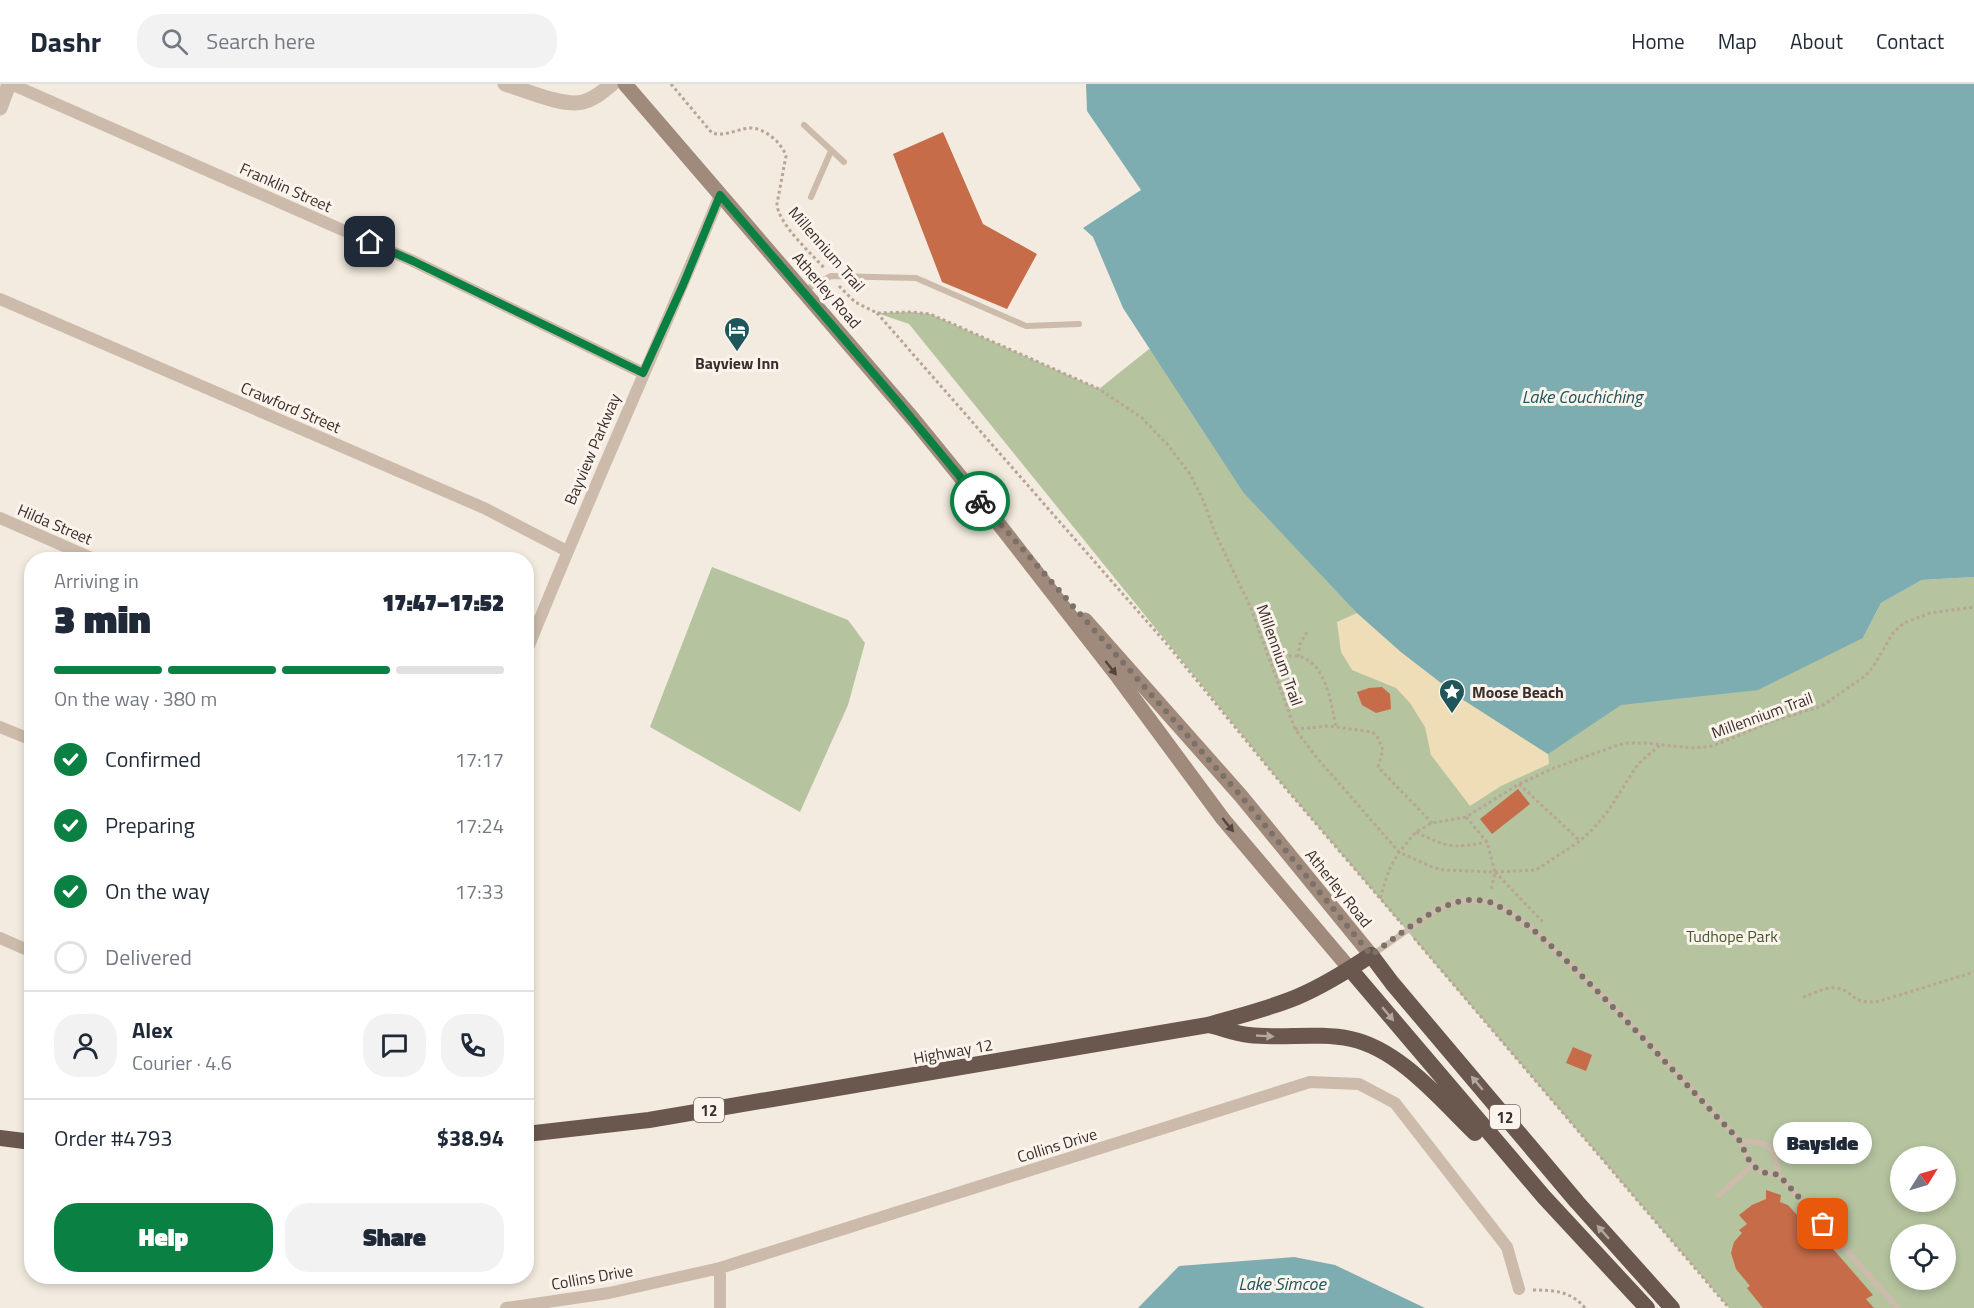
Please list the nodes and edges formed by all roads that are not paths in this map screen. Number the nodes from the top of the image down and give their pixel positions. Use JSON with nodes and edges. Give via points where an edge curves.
{"nodes":[{"id":1,"x":10,"y":84,"type":"edge"},
{"id":2,"x":505,"y":84,"type":"edge"},
{"id":3,"x":612,"y":84,"type":"edge"},
{"id":4,"x":625,"y":84,"type":"edge"},
{"id":5,"x":0,"y":108,"type":"edge"},
{"id":6,"x":804,"y":125,"type":"dead end"},
{"id":7,"x":831,"y":150,"type":"junction"},
{"id":8,"x":844,"y":162,"type":"dead end"},
{"id":9,"x":720,"y":195,"type":"junction"},
{"id":10,"x":811,"y":197,"type":"dead end"},
{"id":11,"x":804,"y":291,"type":"junction"},
{"id":12,"x":0,"y":299,"type":"edge"},
{"id":13,"x":1079,"y":324,"type":"dead end"},
{"id":14,"x":643,"y":373,"type":"junction"},
{"id":15,"x":0,"y":518,"type":"edge"},
{"id":16,"x":998,"y":523,"type":"junction"},
{"id":17,"x":567,"y":550,"type":"junction"},
{"id":18,"x":78,"y":552,"type":"edge"},
{"id":19,"x":534,"y":633,"type":"edge"},
{"id":20,"x":0,"y":726,"type":"edge"},
{"id":21,"x":24,"y":736,"type":"edge"},
{"id":22,"x":0,"y":938,"type":"edge"},
{"id":23,"x":24,"y":948,"type":"edge"},
{"id":24,"x":1371,"y":955,"type":"junction"},
{"id":25,"x":1350,"y":969,"type":"junction"},
{"id":26,"x":1208,"y":1025,"type":"junction"},
{"id":27,"x":534,"y":1133,"type":"edge"},
{"id":28,"x":0,"y":1137,"type":"edge"},
{"id":29,"x":24,"y":1141,"type":"edge"},
{"id":30,"x":1741,"y":1142,"type":"junction"},
{"id":31,"x":1753,"y":1165,"type":"junction"},
{"id":32,"x":1778,"y":1174,"type":"junction"},
{"id":33,"x":1719,"y":1195,"type":"dead end"},
{"id":34,"x":1544,"y":1197,"type":"junction"},
{"id":35,"x":720,"y":1268,"type":"junction"},
{"id":36,"x":1519,"y":1289,"type":"road end"},
{"id":37,"x":506,"y":1308,"type":"edge"},
{"id":38,"x":720,"y":1308,"type":"edge"},
{"id":39,"x":1647,"y":1308,"type":"edge"},
{"id":40,"x":1672,"y":1308,"type":"edge"},
{"id":41,"x":1898,"y":1308,"type":"edge"}],
"edges":[{"from":1,"to":5,"type":"street"},
{"from":1,"to":14,"type":"street","name":"Franklin Street","via":[[413,261]]},
{"from":2,"to":3,"type":"street","via":[[580,103]]},
{"from":4,"to":9,"type":"main road","name":"Atherley Road"},
{"from":6,"to":7,"type":"lane"},
{"from":7,"to":8,"type":"lane"},
{"from":7,"to":10,"type":"lane"},
{"from":9,"to":11,"type":"main road","name":"Atherley Road"},
{"from":9,"to":14,"type":"street","name":"Bayview Parkway"},
{"from":11,"to":13,"type":"lane","via":[[831,276],[916,278],[1026,326]]},
{"from":11,"to":16,"type":"main road","name":"Atherley Road"},
{"from":12,"to":17,"type":"street","name":"Crawford Street","via":[[484,508]]},
{"from":14,"to":17,"type":"street","name":"Bayview Parkway"},
{"from":15,"to":18,"type":"street","name":"Hilda Street"},
{"from":16,"to":24,"type":"main road","name":"Atherley Road","via":[[1241,796]]},
{"from":16,"to":25,"type":"main road","name":"Atherley Road","one_way":true,"via":[[1223,819]]},
{"from":17,"to":19,"type":"street","name":"Bayview Parkway"},
{"from":20,"to":21,"type":"street"},
{"from":22,"to":23,"type":"street"},
{"from":24,"to":25,"type":"highway","name":"Highway 12","number":"12"},
{"from":24,"to":30,"type":"lane","via":[[1439,908],[1469,900],[1489,901],[1540,935],[1626,1019]]},
{"from":40,"to":24,"type":"highway","name":"Atherley Road","number":"12","one_way":true,"via":[[1577,1202]]},
{"from":25,"to":26,"type":"highway","name":"Highway 12","number":"12","via":[[1274,1006]]},
{"from":25,"to":34,"type":"highway","name":"Atherley Road","number":"12","one_way":true},
{"from":26,"to":27,"type":"highway","name":"Highway 12","number":"12","via":[[649,1120]]},
{"from":26,"to":34,"type":"highway","one_way":true,"via":[[1247,1035],[1329,1037],[1368,1045],[1417,1077]]},
{"from":28,"to":29,"type":"highway"},
{"from":30,"to":31,"type":"lane"},
{"from":30,"to":32,"type":"lane","via":[[1765,1143],[1777,1155]]},
{"from":31,"to":32,"type":"lane"},
{"from":31,"to":33,"type":"lane"},
{"from":32,"to":41,"type":"lane"},
{"from":34,"to":39,"type":"highway","name":"Atherley Road","number":"12"},
{"from":35,"to":36,"type":"street","name":"Collins Drive","via":[[1310,1083],[1349,1083],[1359,1084],[1395,1103],[1506,1247]]},
{"from":35,"to":37,"type":"street","name":"Collins Drive","via":[[609,1293]]},
{"from":35,"to":38,"type":"street"}]}
